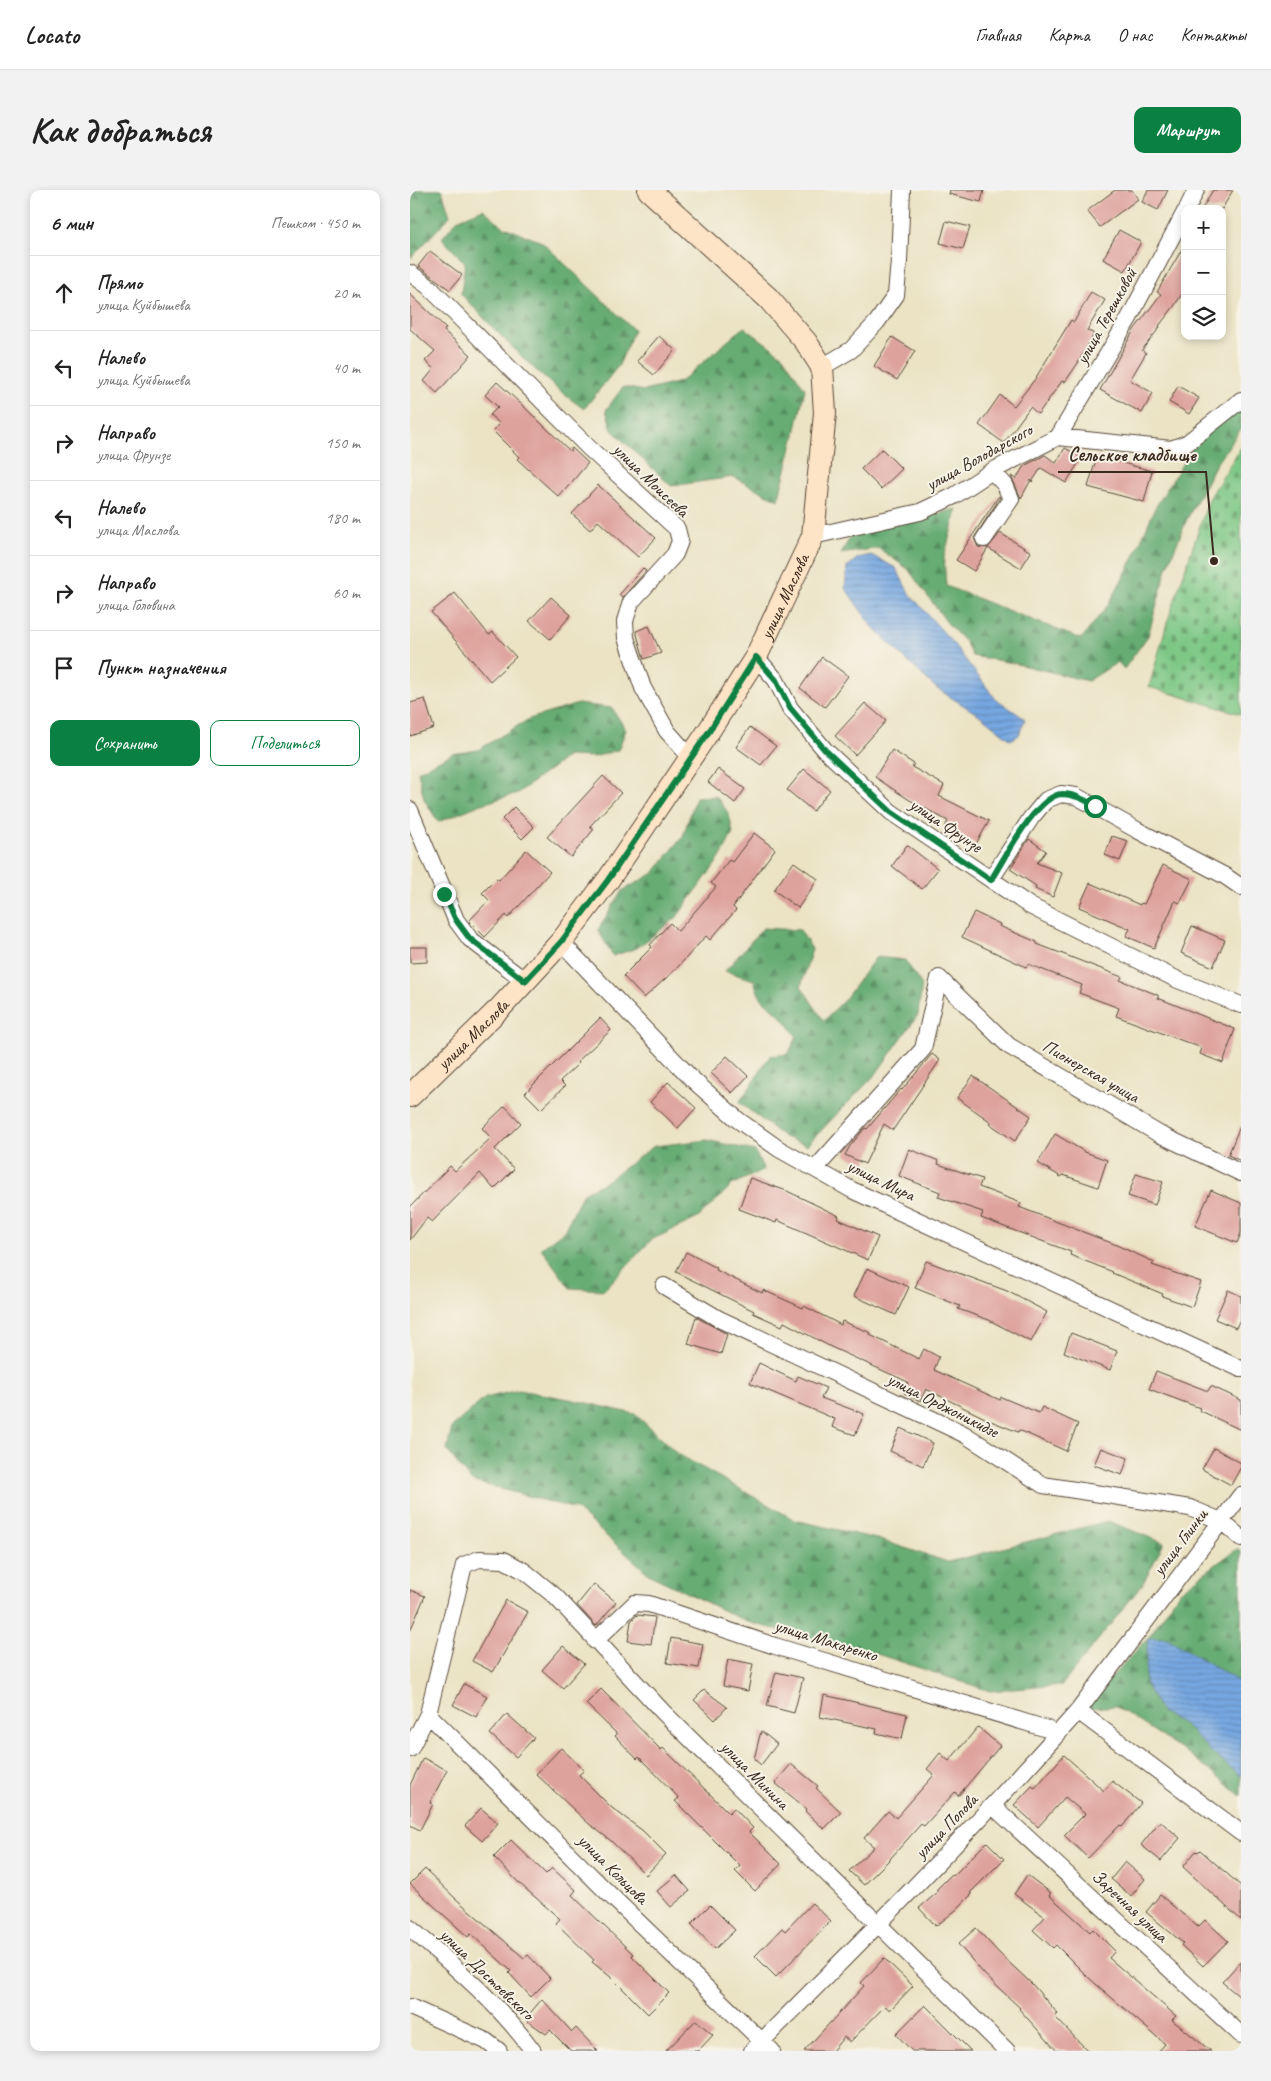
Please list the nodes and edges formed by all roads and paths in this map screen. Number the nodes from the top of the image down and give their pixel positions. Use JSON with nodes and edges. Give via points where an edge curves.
{"nodes":[{"id":1,"x":649,"y":190,"type":"edge"},
{"id":2,"x":902,"y":190,"type":"edge"},
{"id":3,"x":1196,"y":190,"type":"edge"},
{"id":4,"x":667,"y":197,"type":"edge"},
{"id":5,"x":1188,"y":205,"type":"edge"},
{"id":6,"x":1181,"y":220,"type":"edge"},
{"id":7,"x":410,"y":273,"type":"edge"},
{"id":8,"x":822,"y":367,"type":"junction"},
{"id":9,"x":1241,"y":400,"type":"edge"},
{"id":10,"x":1058,"y":437,"type":"junction"},
{"id":11,"x":992,"y":471,"type":"junction"},
{"id":12,"x":813,"y":536,"type":"junction"},
{"id":13,"x":984,"y":539,"type":"dead end"},
{"id":14,"x":756,"y":657,"type":"junction"},
{"id":15,"x":691,"y":758,"type":"junction"},
{"id":16,"x":410,"y":810,"type":"edge"},
{"id":17,"x":991,"y":880,"type":"junction"},
{"id":18,"x":1241,"y":888,"type":"edge"},
{"id":19,"x":561,"y":942,"type":"junction"},
{"id":20,"x":525,"y":981,"type":"junction"},
{"id":21,"x":1241,"y":1005,"type":"edge"},
{"id":22,"x":411,"y":1094,"type":"edge"},
{"id":23,"x":815,"y":1169,"type":"junction"},
{"id":24,"x":1241,"y":1173,"type":"edge"},
{"id":25,"x":664,"y":1286,"type":"dead end"},
{"id":26,"x":1241,"y":1370,"type":"edge"},
{"id":27,"x":1241,"y":1495,"type":"edge"},
{"id":28,"x":1221,"y":1521,"type":"junction"},
{"id":29,"x":1241,"y":1538,"type":"edge"},
{"id":30,"x":1151,"y":1614,"type":"joint"},
{"id":31,"x":595,"y":1642,"type":"junction"},
{"id":32,"x":1078,"y":1711,"type":"junction"},
{"id":33,"x":428,"y":1714,"type":"junction"},
{"id":34,"x":1057,"y":1734,"type":"junction"},
{"id":35,"x":410,"y":1749,"type":"edge"},
{"id":36,"x":993,"y":1806,"type":"junction"},
{"id":37,"x":1241,"y":1833,"type":"edge"},
{"id":38,"x":878,"y":1925,"type":"junction"},
{"id":39,"x":410,"y":1928,"type":"edge"},
{"id":40,"x":410,"y":2007,"type":"edge"},
{"id":41,"x":1241,"y":2035,"type":"edge"},
{"id":42,"x":762,"y":2048,"type":"edge"},
{"id":43,"x":499,"y":2051,"type":"edge"},
{"id":44,"x":533,"y":2051,"type":"edge"},
{"id":45,"x":1007,"y":2051,"type":"edge"}],
"edges":[{"from":1,"to":4,"type":"main road"},
{"from":2,"to":8,"type":"street","via":[[896,295],[851,350]]},
{"from":3,"to":5,"type":"street"},
{"from":4,"to":8,"type":"main road","via":[[768,298],[806,342]]},
{"from":6,"to":10,"type":"street","name":"улица Терешковой","via":[[1128,320]]},
{"from":7,"to":15,"type":"street","name":"улица Моисеева","via":[[428,286],[589,448],[677,529],[680,541],[675,554],[631,602],[625,620],[626,638],[643,688],[667,731]]},
{"from":8,"to":12,"type":"main road","name":"улица Маслова","via":[[825,414]]},
{"from":9,"to":10,"type":"street","name":"улица Володарского","via":[[1187,443],[1171,449]]},
{"from":10,"to":11,"type":"street","name":"улица Володарского"},
{"from":11,"to":12,"type":"street","name":"улица Володарского","via":[[954,496],[920,512]]},
{"from":11,"to":13,"type":"street","via":[[1006,485],[1011,500]]},
{"from":12,"to":14,"type":"main road","name":"улица Маслова"},
{"from":14,"to":15,"type":"main road","name":"улица Маслова"},
{"from":14,"to":17,"type":"street","name":"улица Фрунзе","via":[[776,680],[790,708],[825,750],[891,812]]},
{"from":15,"to":19,"type":"main road","name":"улица Маслова","via":[[608,880]]},
{"from":16,"to":20,"type":"street","via":[[456,920],[470,939]]},
{"from":17,"to":18,"type":"street","via":[[1031,818],[1046,800],[1061,794],[1076,796],[1225,876]]},
{"from":17,"to":21,"type":"street","name":"улица Фрунзе","via":[[1030,906],[1178,980]]},
{"from":19,"to":20,"type":"main road","name":"улица Маслова"},
{"from":19,"to":23,"type":"street","name":"улица Мира","via":[[692,1079],[738,1120]]},
{"from":20,"to":22,"type":"main road","name":"улица Маслова"},
{"from":23,"to":24,"type":"street","name":"Пионерская улица","via":[[923,1049],[939,978],[1009,1046],[1159,1134]]},
{"from":23,"to":26,"type":"street","name":"улица Мира","via":[[852,1190]]},
{"from":25,"to":28,"type":"street","name":"улица Орджоникидзе","via":[[719,1319],[964,1434],[1043,1485],[1190,1508]]},
{"from":27,"to":28,"type":"street","name":"улица Глинки"},
{"from":28,"to":29,"type":"street","name":"улица Орджоникидзе"},
{"from":28,"to":30,"type":"street","name":"улица Глинки"},
{"from":30,"to":32,"type":"street","name":"улица Попова"},
{"from":31,"to":33,"type":"street","name":"улица Минина","via":[[555,1596],[524,1571],[504,1560],[479,1558],[464,1564]]},
{"from":31,"to":34,"type":"street","name":"улица Макаренко","via":[[636,1603],[650,1604]]},
{"from":31,"to":38,"type":"street","name":"улица Минина"},
{"from":32,"to":34,"type":"street","name":"улица Попова"},
{"from":32,"to":37,"type":"street"},
{"from":33,"to":35,"type":"street"},
{"from":33,"to":42,"type":"street","name":"улица Кольцова"},
{"from":34,"to":36,"type":"street","name":"улица Попова"},
{"from":36,"to":38,"type":"street","name":"улица Попова"},
{"from":36,"to":41,"type":"street","name":"Заречная улица"},
{"from":38,"to":42,"type":"street","name":"улица Попова"},
{"from":38,"to":45,"type":"street","name":"улица Минина"},
{"from":39,"to":44,"type":"street","name":"улица Достоевского","via":[[460,1972],[516,2028]]},
{"from":40,"to":43,"type":"street","via":[[486,2041]]}]}
